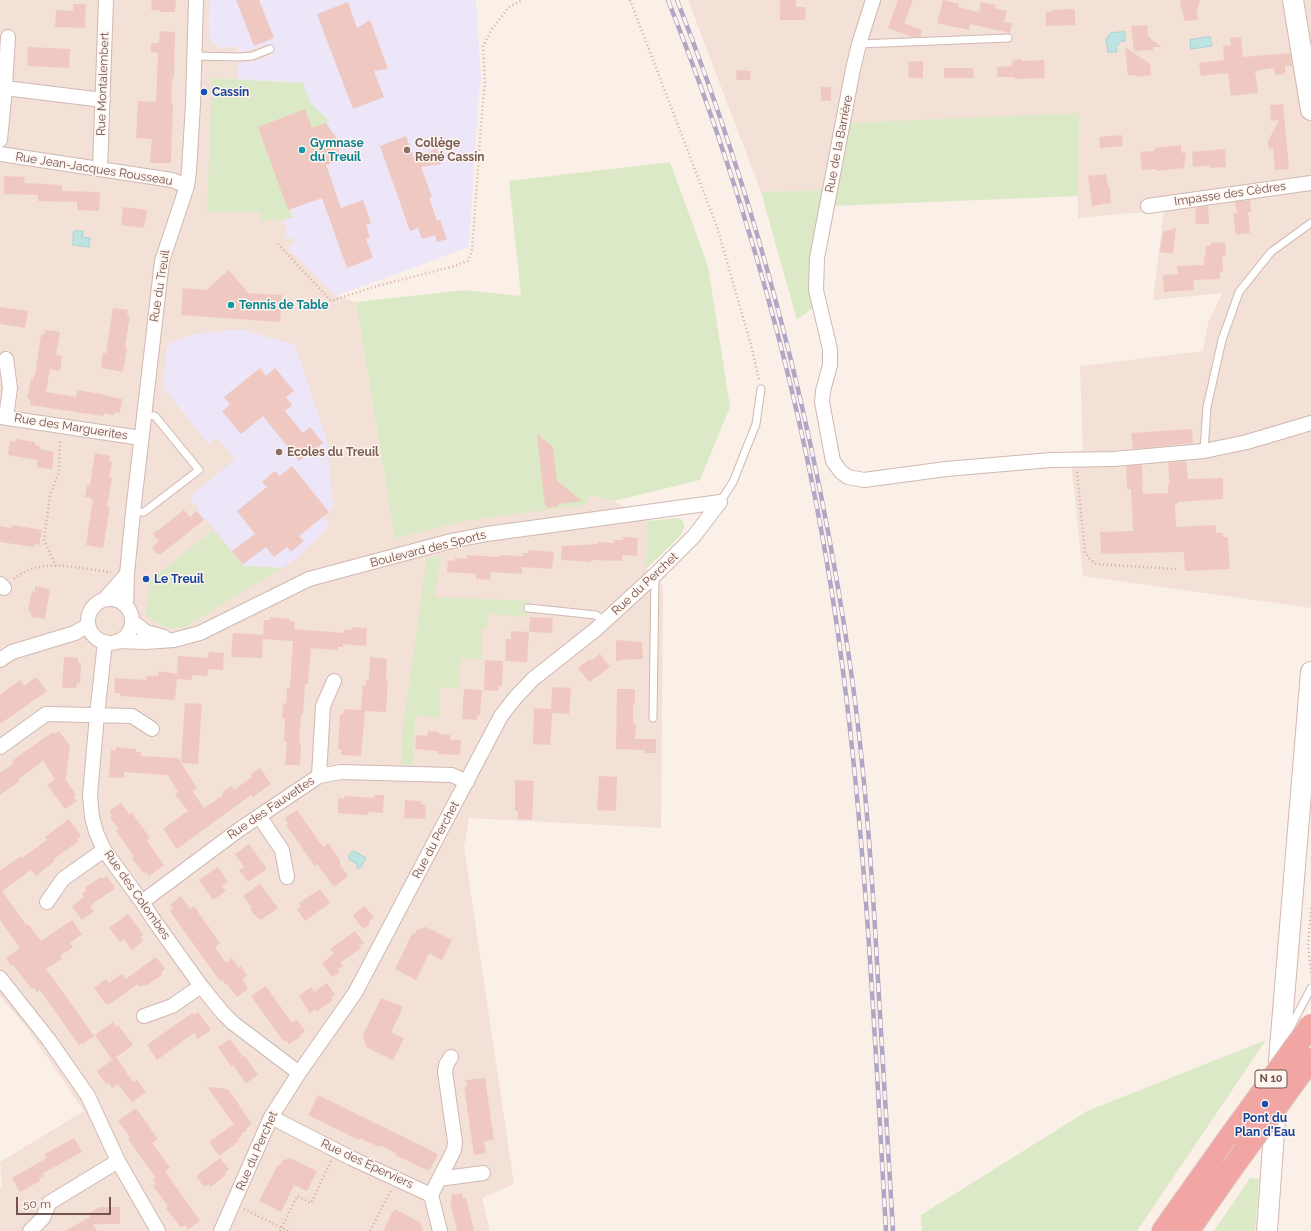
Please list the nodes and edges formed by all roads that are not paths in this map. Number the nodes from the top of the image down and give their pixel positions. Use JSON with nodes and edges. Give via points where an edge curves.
{"nodes":[{"id":1,"x":106,"y":0,"type":"edge"},
{"id":2,"x":196,"y":0,"type":"edge"},
{"id":3,"x":873,"y":0,"type":"edge"},
{"id":4,"x":1293,"y":0,"type":"edge"},
{"id":5,"x":8,"y":37,"type":"dead end"},
{"id":6,"x":1008,"y":38,"type":"dead end"},
{"id":7,"x":859,"y":44,"type":"junction"},
{"id":8,"x":270,"y":49,"type":"dead end"},
{"id":9,"x":195,"y":56,"type":"junction"},
{"id":10,"x":5,"y":88,"type":"junction"},
{"id":11,"x":103,"y":100,"type":"junction"},
{"id":12,"x":1311,"y":110,"type":"edge"},
{"id":13,"x":0,"y":140,"type":"edge"},
{"id":14,"x":0,"y":154,"type":"edge"},
{"id":15,"x":100,"y":169,"type":"junction"},
{"id":16,"x":1311,"y":183,"type":"edge"},
{"id":17,"x":187,"y":186,"type":"junction"},
{"id":18,"x":1148,"y":206,"type":"dead end"},
{"id":19,"x":1311,"y":223,"type":"edge"},
{"id":20,"x":6,"y":359,"type":"dead end"},
{"id":21,"x":760,"y":389,"type":"road end"},
{"id":22,"x":144,"y":415,"type":"junction"},
{"id":23,"x":3,"y":417,"type":"edge"},
{"id":24,"x":1311,"y":424,"type":"edge"},
{"id":25,"x":142,"y":438,"type":"junction"},
{"id":26,"x":1204,"y":451,"type":"junction"},
{"id":27,"x":720,"y":502,"type":"junction"},
{"id":28,"x":133,"y":512,"type":"junction"},
{"id":29,"x":127,"y":574,"type":"junction"},
{"id":30,"x":655,"y":575,"type":"junction"},
{"id":31,"x":104,"y":600,"type":"junction"},
{"id":32,"x":126,"y":606,"type":"junction"},
{"id":33,"x":528,"y":608,"type":"dead end"},
{"id":34,"x":132,"y":621,"type":"junction"},
{"id":35,"x":604,"y":622,"type":"junction"},
{"id":36,"x":88,"y":625,"type":"junction"},
{"id":37,"x":174,"y":640,"type":"junction"},
{"id":38,"x":112,"y":642,"type":"junction"},
{"id":39,"x":0,"y":660,"type":"edge"},
{"id":40,"x":1311,"y":672,"type":"edge"},
{"id":41,"x":334,"y":681,"type":"dead end"},
{"id":42,"x":97,"y":715,"type":"junction"},
{"id":43,"x":653,"y":718,"type":"dead end"},
{"id":44,"x":152,"y":729,"type":"dead end"},
{"id":45,"x":0,"y":747,"type":"edge"},
{"id":46,"x":320,"y":776,"type":"junction"},
{"id":47,"x":467,"y":782,"type":"junction"},
{"id":48,"x":259,"y":816,"type":"junction"},
{"id":49,"x":104,"y":850,"type":"junction"},
{"id":50,"x":287,"y":876,"type":"dead end"},
{"id":51,"x":47,"y":902,"type":"dead end"},
{"id":52,"x":142,"y":902,"type":"junction"},
{"id":53,"x":0,"y":978,"type":"edge"},
{"id":54,"x":201,"y":986,"type":"junction"},
{"id":55,"x":1311,"y":988,"type":"edge"},
{"id":56,"x":144,"y":1016,"type":"dead end"},
{"id":57,"x":1311,"y":1025,"type":"edge"},
{"id":58,"x":1280,"y":1048,"type":"junction"},
{"id":59,"x":452,"y":1057,"type":"dead end"},
{"id":60,"x":1311,"y":1059,"type":"edge"},
{"id":61,"x":299,"y":1073,"type":"junction"},
{"id":62,"x":271,"y":1117,"type":"junction"},
{"id":63,"x":118,"y":1161,"type":"junction"},
{"id":64,"x":484,"y":1173,"type":"dead end"},
{"id":65,"x":439,"y":1179,"type":"junction"},
{"id":66,"x":431,"y":1195,"type":"junction"},
{"id":67,"x":45,"y":1225,"type":"edge"},
{"id":68,"x":30,"y":1231,"type":"edge"},
{"id":69,"x":158,"y":1231,"type":"edge"},
{"id":70,"x":222,"y":1231,"type":"edge"},
{"id":71,"x":440,"y":1231,"type":"edge"},
{"id":72,"x":1164,"y":1231,"type":"edge"},
{"id":73,"x":1188,"y":1231,"type":"edge"},
{"id":74,"x":1267,"y":1231,"type":"edge"}],
"edges":[{"from":1,"to":11,"type":"street","name":"Rue Montalembert"},
{"from":2,"to":9,"type":"street","name":"Rue du Treuil"},
{"from":3,"to":7,"type":"street","name":"Rue de la Barrière"},
{"from":4,"to":12,"type":"main road"},
{"from":5,"to":10,"type":"street"},
{"from":6,"to":7,"type":"lane"},
{"from":7,"to":26,"type":"street","name":"Rue de la Barrière","via":[[817,258],[816,290],[830,349],[830,365],[822,402],[833,461],[841,472],[848,477],[864,480],[946,469],[1051,460],[1143,457]]},
{"from":8,"to":9,"type":"lane","via":[[252,56]]},
{"from":9,"to":17,"type":"street","name":"Rue du Treuil"},
{"from":10,"to":11,"type":"street"},
{"from":10,"to":13,"type":"street"},
{"from":11,"to":15,"type":"street","name":"Rue Montalembert"},
{"from":14,"to":15,"type":"street","name":"Rue Jean-Jacques Rousseau"},
{"from":15,"to":17,"type":"street","name":"Rue Jean-Jacques Rousseau","via":[[172,180]]},
{"from":16,"to":18,"type":"street","name":"Impasse des Cèdres"},
{"from":17,"to":22,"type":"street","name":"Rue du Treuil","via":[[162,261]]},
{"from":19,"to":26,"type":"lane","via":[[1271,252],[1239,292],[1222,340],[1207,407]]},
{"from":20,"to":23,"type":"street","via":[[10,388]]},
{"from":21,"to":27,"type":"lane","via":[[756,424],[733,482]]},
{"from":22,"to":25,"type":"street","name":"Rue du Treuil"},
{"from":22,"to":28,"type":"lane","via":[[155,416],[199,470],[144,512]]},
{"from":23,"to":25,"type":"street","name":"Rue des Marguerites"},
{"from":24,"to":26,"type":"street","name":"Rue de la Barrière"},
{"from":25,"to":28,"type":"street","name":"Rue du Treuil"},
{"from":27,"to":30,"type":"street","name":"Rue du Perchet","via":[[694,536]]},
{"from":27,"to":37,"type":"street","name":"Boulevard des Sports","via":[[451,541],[309,579],[200,634]]},
{"from":28,"to":29,"type":"street","name":"Rue du Treuil"},
{"from":29,"to":31,"type":"street"},
{"from":29,"to":32,"type":"street","name":"Rue du Treuil"},
{"from":30,"to":35,"type":"street","name":"Rue du Perchet"},
{"from":30,"to":43,"type":"lane"},
{"from":31,"to":32,"type":"street","via":[[114,599]]},
{"from":31,"to":36,"type":"street","via":[[93,607]]},
{"from":32,"to":34,"type":"street"},
{"from":33,"to":35,"type":"lane","via":[[596,615]]},
{"from":34,"to":37,"type":"street","name":"Boulevard des Sports","via":[[146,632]]},
{"from":34,"to":38,"type":"street","via":[[124,638]]},
{"from":35,"to":47,"type":"street","name":"Rue du Perchet","via":[[533,679],[515,698],[501,716]]},
{"from":36,"to":38,"type":"street","via":[[94,636]]},
{"from":36,"to":39,"type":"street","via":[[75,633],[12,652]]},
{"from":37,"to":38,"type":"street","name":"Boulevard des Sports"},
{"from":38,"to":42,"type":"street","name":"Rue des Colombes"},
{"from":40,"to":58,"type":"main road"},
{"from":41,"to":46,"type":"street","via":[[323,706]]},
{"from":42,"to":44,"type":"street","via":[[132,716]]},
{"from":42,"to":45,"type":"street","via":[[46,714]]},
{"from":42,"to":49,"type":"street","name":"Rue des Colombes","via":[[90,795],[92,817]]},
{"from":46,"to":47,"type":"street","name":"Rue des Fauvettes","via":[[341,772],[452,776]]},
{"from":46,"to":48,"type":"street","name":"Rue des Fauvettes"},
{"from":47,"to":61,"type":"street","name":"Rue du Perchet","via":[[355,992]]},
{"from":48,"to":50,"type":"street","via":[[282,850]]},
{"from":48,"to":52,"type":"street","name":"Rue des Fauvettes"},
{"from":49,"to":51,"type":"street","via":[[63,880]]},
{"from":49,"to":52,"type":"street","name":"Rue des Colombes"},
{"from":52,"to":54,"type":"street","name":"Rue des Colombes"},
{"from":53,"to":63,"type":"street","via":[[49,1040],[88,1096]]},
{"from":54,"to":56,"type":"street","via":[[172,1006]]},
{"from":54,"to":61,"type":"street","name":"Rue des Colombes","via":[[233,1023]]},
{"from":55,"to":58,"type":"lane"},
{"from":57,"to":72,"type":"highway","number":"N 10","bridge":true},
{"from":58,"to":74,"type":"main road"},
{"from":59,"to":65,"type":"street","via":[[446,1065],[445,1072],[455,1142],[454,1150]]},
{"from":60,"to":73,"type":"highway","number":"N 10","bridge":true},
{"from":61,"to":62,"type":"street","name":"Rue du Perchet"},
{"from":62,"to":66,"type":"street","name":"Rue des Éperviers"},
{"from":62,"to":70,"type":"street","name":"Rue du Perchet"},
{"from":63,"to":67,"type":"street","via":[[49,1203]]},
{"from":63,"to":69,"type":"street"},
{"from":64,"to":65,"type":"street"},
{"from":65,"to":66,"type":"street"},
{"from":66,"to":71,"type":"street"},
{"from":67,"to":68,"type":"street"}]}
